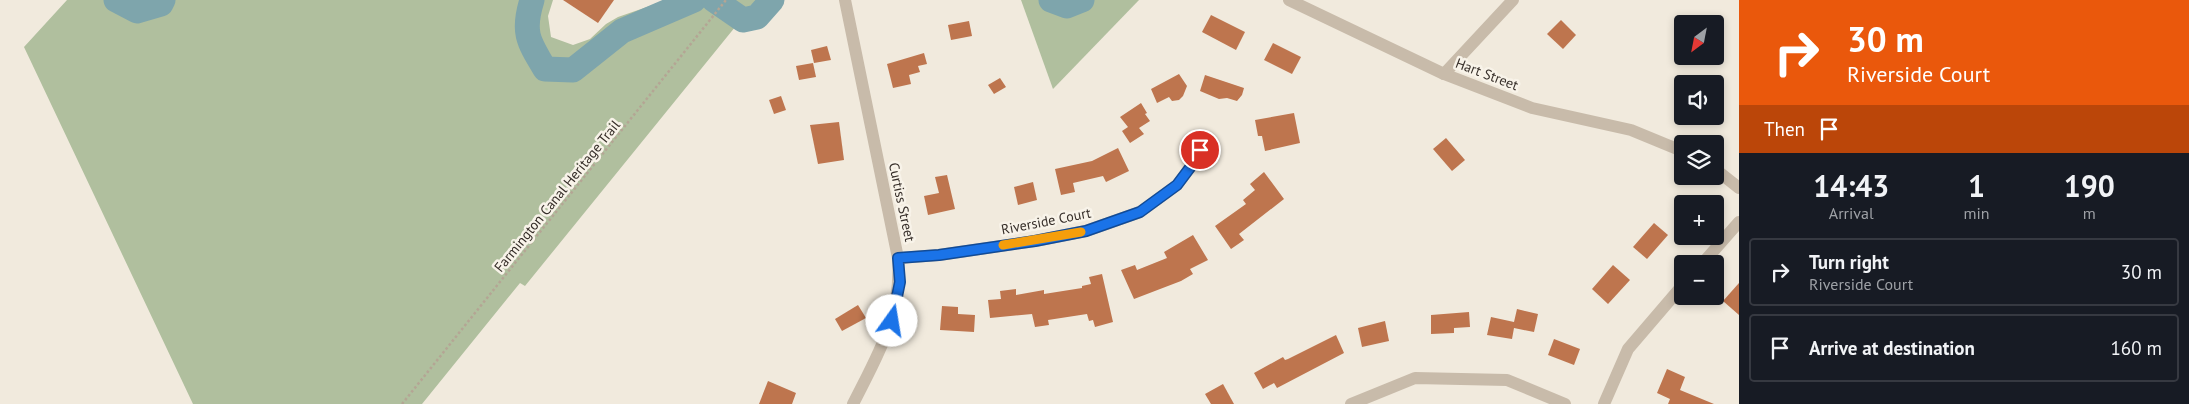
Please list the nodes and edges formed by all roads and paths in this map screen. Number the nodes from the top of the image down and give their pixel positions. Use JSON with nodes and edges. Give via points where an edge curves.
{"nodes":[{"id":1,"x":726,"y":0,"type":"edge"},
{"id":2,"x":845,"y":0,"type":"edge"},
{"id":3,"x":1289,"y":0,"type":"edge"},
{"id":4,"x":1513,"y":0,"type":"edge"},
{"id":5,"x":1444,"y":74,"type":"junction"},
{"id":6,"x":1674,"y":148,"type":"edge"},
{"id":7,"x":1200,"y":150,"type":"dead end"},
{"id":8,"x":1724,"y":176,"type":"edge"},
{"id":9,"x":1739,"y":188,"type":"edge"},
{"id":10,"x":1739,"y":222,"type":"edge"},
{"id":11,"x":1710,"y":255,"type":"edge"},
{"id":12,"x":898,"y":258,"type":"junction"},
{"id":13,"x":1674,"y":295,"type":"edge"},
{"id":14,"x":402,"y":404,"type":"edge"},
{"id":15,"x":853,"y":404,"type":"edge"},
{"id":16,"x":1351,"y":404,"type":"edge"},
{"id":17,"x":1565,"y":404,"type":"edge"},
{"id":18,"x":1604,"y":404,"type":"edge"}],
"edges":[{"from":1,"to":14,"type":"path","name":"Farmington Canal Heritage Trail"},
{"from":2,"to":12,"type":"street","name":"Curtiss Street"},
{"from":3,"to":5,"type":"street","name":"Hart Street"},
{"from":4,"to":5,"type":"street"},
{"from":5,"to":6,"type":"street","name":"Hart Street","via":[[1532,108],[1631,130]]},
{"from":7,"to":12,"type":"street","name":"Riverside Court","via":[[1177,185],[1140,212],[1086,231],[1044,239]]},
{"from":8,"to":9,"type":"street"},
{"from":10,"to":11,"type":"street"},
{"from":12,"to":15,"type":"street","name":"Curtiss Street","via":[[900,282],[892,321]]},
{"from":13,"to":18,"type":"street","via":[[1628,349]]},
{"from":16,"to":17,"type":"street","via":[[1415,378],[1507,380]]}]}
